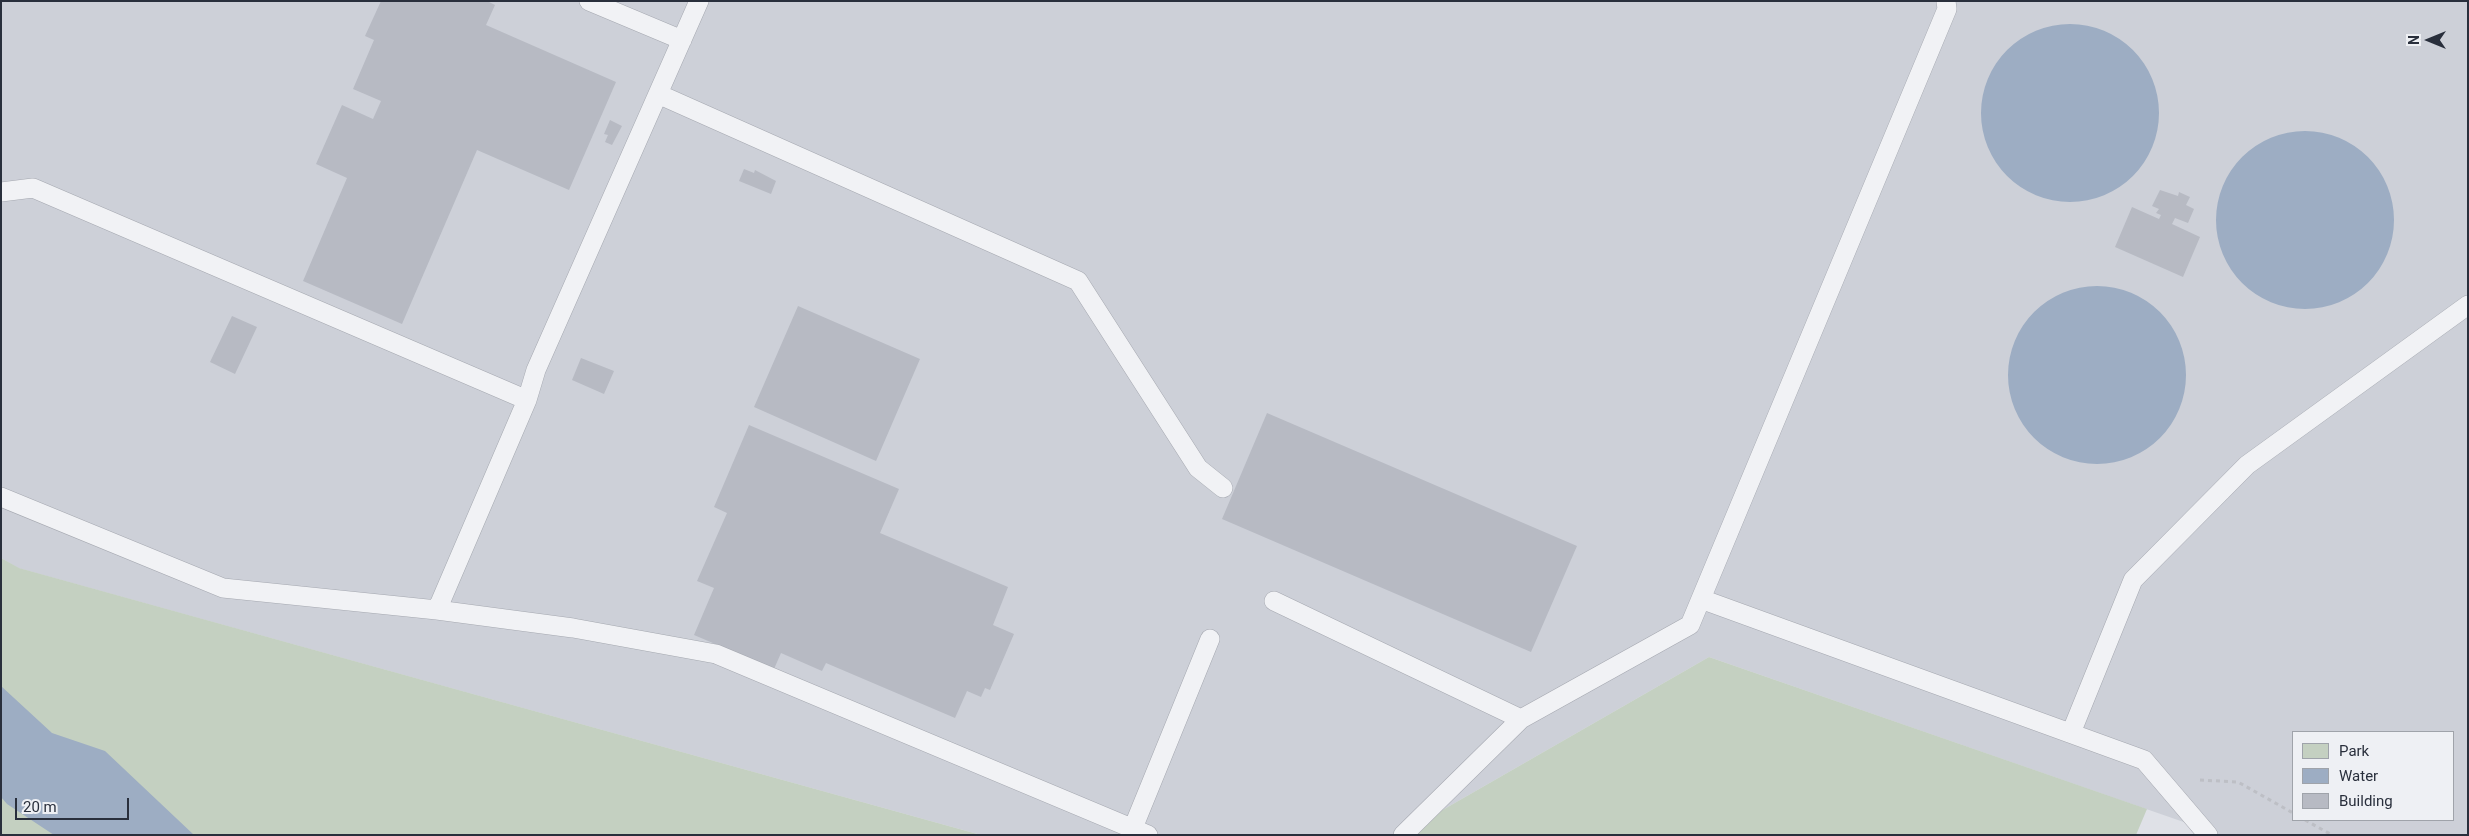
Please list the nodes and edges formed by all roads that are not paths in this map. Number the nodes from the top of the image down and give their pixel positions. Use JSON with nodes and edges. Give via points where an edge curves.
{"nodes":[{"id":1,"x":589,"y":1,"type":"edge"},
{"id":2,"x":699,"y":1,"type":"edge"},
{"id":3,"x":1946,"y":1,"type":"edge"},
{"id":4,"x":682,"y":40,"type":"junction"},
{"id":5,"x":658,"y":94,"type":"junction"},
{"id":6,"x":1,"y":192,"type":"edge"},
{"id":7,"x":2468,"y":305,"type":"edge"},
{"id":8,"x":527,"y":400,"type":"junction"},
{"id":9,"x":1223,"y":488,"type":"dead end"},
{"id":10,"x":1,"y":497,"type":"edge"},
{"id":11,"x":1701,"y":599,"type":"junction"},
{"id":12,"x":1274,"y":601,"type":"dead end"},
{"id":13,"x":437,"y":610,"type":"junction"},
{"id":14,"x":1210,"y":638,"type":"dead end"},
{"id":15,"x":1521,"y":719,"type":"junction"},
{"id":16,"x":2071,"y":733,"type":"junction"},
{"id":17,"x":1141,"y":832,"type":"edge"},
{"id":18,"x":1403,"y":835,"type":"edge"},
{"id":19,"x":2208,"y":835,"type":"edge"}],
"edges":[{"from":1,"to":4,"type":"lane"},
{"from":2,"to":4,"type":"lane"},
{"from":3,"to":11,"type":"lane","via":[[1947,9]]},
{"from":4,"to":5,"type":"lane"},
{"from":5,"to":8,"type":"lane","via":[[536,370]]},
{"from":5,"to":9,"type":"lane","via":[[1078,281],[1198,468]]},
{"from":6,"to":8,"type":"lane","via":[[33,188]]},
{"from":7,"to":16,"type":"lane","via":[[2247,465],[2133,580]]},
{"from":8,"to":13,"type":"lane"},
{"from":10,"to":13,"type":"lane","via":[[223,588]]},
{"from":11,"to":15,"type":"lane","via":[[1690,625]]},
{"from":11,"to":16,"type":"lane"},
{"from":12,"to":15,"type":"lane"},
{"from":13,"to":17,"type":"lane","via":[[574,628],[716,654]]},
{"from":14,"to":17,"type":"lane"},
{"from":15,"to":18,"type":"lane"},
{"from":16,"to":19,"type":"lane","via":[[2144,760]]}]}
